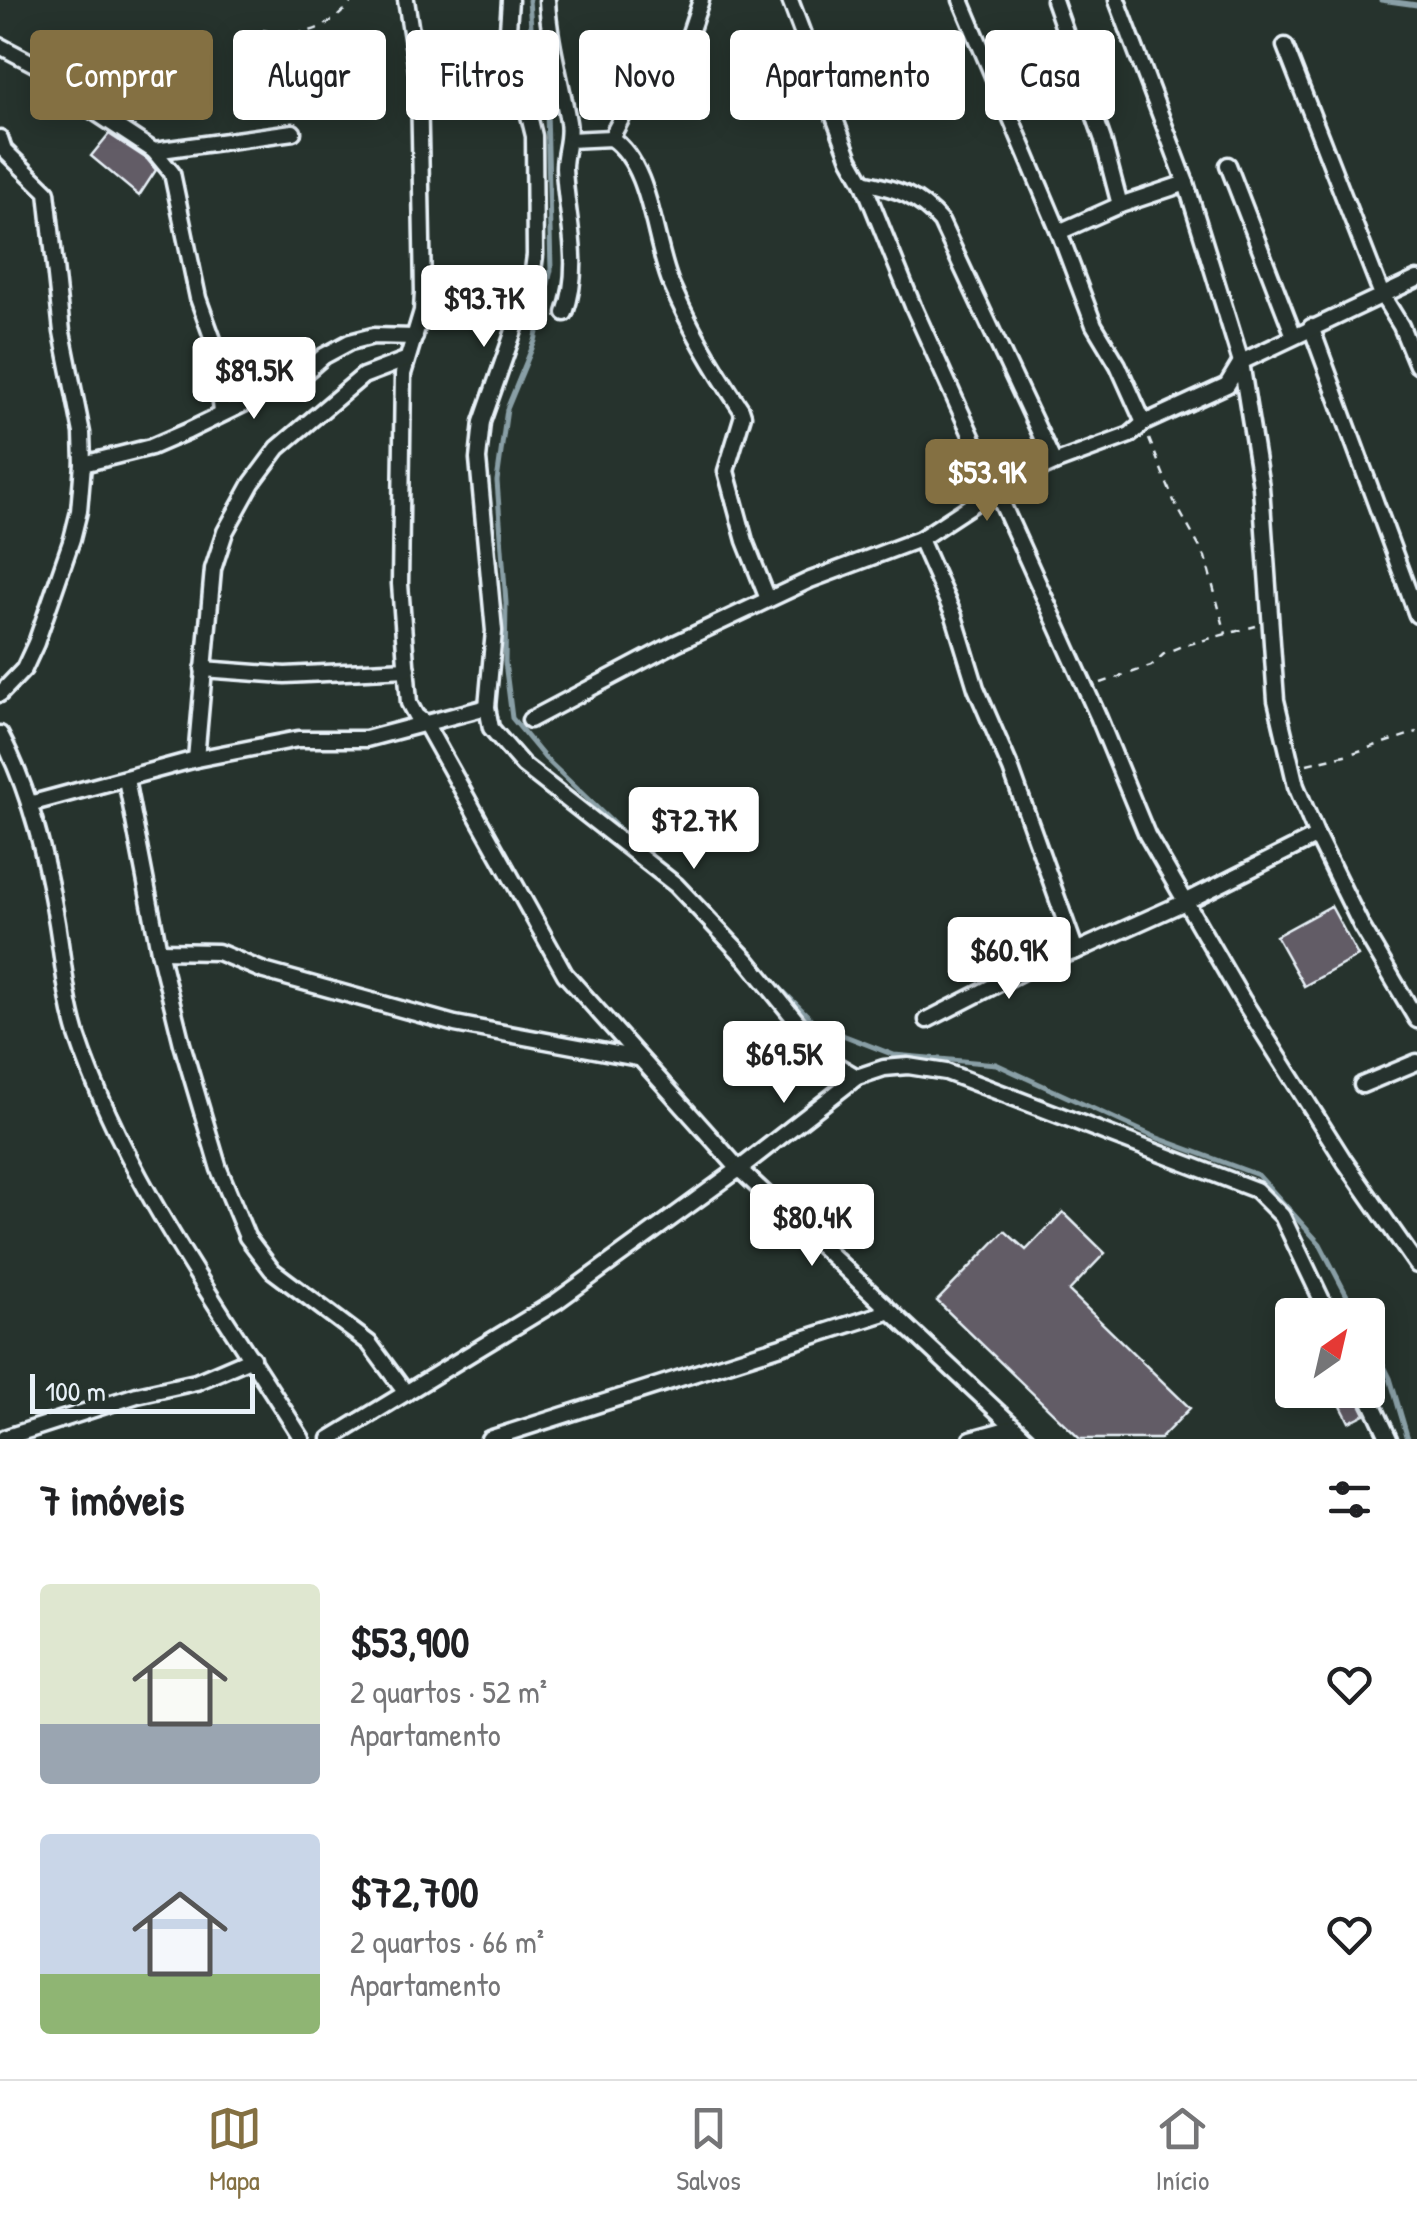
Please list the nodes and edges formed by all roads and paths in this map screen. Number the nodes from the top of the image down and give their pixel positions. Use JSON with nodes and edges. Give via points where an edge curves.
{"nodes":[{"id":1,"x":353,"y":0,"type":"edge"},
{"id":2,"x":406,"y":0,"type":"edge"},
{"id":3,"x":510,"y":0,"type":"edge"},
{"id":4,"x":546,"y":0,"type":"edge"},
{"id":5,"x":701,"y":0,"type":"edge"},
{"id":6,"x":790,"y":0,"type":"edge"},
{"id":7,"x":961,"y":0,"type":"edge"},
{"id":8,"x":1054,"y":0,"type":"edge"},
{"id":9,"x":1117,"y":0,"type":"edge"},
{"id":10,"x":314,"y":30,"type":"edge"},
{"id":11,"x":0,"y":46,"type":"edge"},
{"id":12,"x":1285,"y":46,"type":"dead end"},
{"id":13,"x":293,"y":132,"type":"dead end"},
{"id":14,"x":0,"y":138,"type":"edge"},
{"id":15,"x":611,"y":138,"type":"junction"},
{"id":16,"x":569,"y":140,"type":"junction"},
{"id":17,"x":154,"y":151,"type":"junction"},
{"id":18,"x":1228,"y":165,"type":"dead end"},
{"id":19,"x":863,"y":182,"type":"junction"},
{"id":20,"x":1186,"y":183,"type":"junction"},
{"id":21,"x":1120,"y":205,"type":"junction"},
{"id":22,"x":1059,"y":232,"type":"junction"},
{"id":23,"x":1417,"y":279,"type":"edge"},
{"id":24,"x":1382,"y":295,"type":"junction"},
{"id":25,"x":565,"y":313,"type":"dead end"},
{"id":26,"x":1312,"y":327,"type":"junction"},
{"id":27,"x":1294,"y":336,"type":"junction"},
{"id":28,"x":415,"y":337,"type":"junction"},
{"id":29,"x":405,"y":360,"type":"junction"},
{"id":30,"x":1242,"y":362,"type":"junction"},
{"id":31,"x":1417,"y":365,"type":"edge"},
{"id":32,"x":222,"y":414,"type":"junction"},
{"id":33,"x":1144,"y":423,"type":"junction"},
{"id":34,"x":1054,"y":463,"type":"junction"},
{"id":35,"x":83,"y":464,"type":"junction"},
{"id":36,"x":996,"y":489,"type":"junction"},
{"id":37,"x":920,"y":540,"type":"junction"},
{"id":38,"x":768,"y":599,"type":"junction"},
{"id":39,"x":1417,"y":614,"type":"edge"},
{"id":40,"x":1272,"y":622,"type":"junction"},
{"id":41,"x":1226,"y":634,"type":"junction"},
{"id":42,"x":406,"y":668,"type":"junction"},
{"id":43,"x":203,"y":669,"type":"junction"},
{"id":44,"x":1085,"y":688,"type":"junction"},
{"id":45,"x":0,"y":694,"type":"edge"},
{"id":46,"x":487,"y":706,"type":"junction"},
{"id":47,"x":530,"y":720,"type":"dead end"},
{"id":48,"x":425,"y":723,"type":"junction"},
{"id":49,"x":1417,"y":732,"type":"edge"},
{"id":50,"x":0,"y":734,"type":"edge"},
{"id":51,"x":196,"y":759,"type":"junction"},
{"id":52,"x":1291,"y":768,"type":"junction"},
{"id":53,"x":126,"y":779,"type":"junction"},
{"id":54,"x":30,"y":804,"type":"junction"},
{"id":55,"x":1317,"y":836,"type":"junction"},
{"id":56,"x":1185,"y":902,"type":"junction"},
{"id":57,"x":1076,"y":950,"type":"junction"},
{"id":58,"x":159,"y":952,"type":"junction"},
{"id":59,"x":927,"y":1020,"type":"dead end"},
{"id":60,"x":1417,"y":1020,"type":"edge"},
{"id":61,"x":638,"y":1058,"type":"junction"},
{"id":62,"x":1417,"y":1062,"type":"edge"},
{"id":63,"x":856,"y":1077,"type":"junction"},
{"id":64,"x":1362,"y":1085,"type":"dead end"},
{"id":65,"x":739,"y":1169,"type":"junction"},
{"id":66,"x":1417,"y":1266,"type":"edge"},
{"id":67,"x":1321,"y":1298,"type":"edge"},
{"id":68,"x":888,"y":1312,"type":"junction"},
{"id":69,"x":252,"y":1358,"type":"junction"},
{"id":70,"x":406,"y":1393,"type":"junction"},
{"id":71,"x":1374,"y":1408,"type":"edge"},
{"id":72,"x":0,"y":1425,"type":"edge"},
{"id":73,"x":1014,"y":1427,"type":"junction"},
{"id":74,"x":4,"y":1439,"type":"edge"},
{"id":75,"x":302,"y":1439,"type":"edge"},
{"id":76,"x":330,"y":1439,"type":"edge"},
{"id":77,"x":489,"y":1439,"type":"edge"},
{"id":78,"x":970,"y":1439,"type":"edge"},
{"id":79,"x":1027,"y":1439,"type":"edge"},
{"id":80,"x":1389,"y":1439,"type":"edge"}],
"edges":[{"from":1,"to":10,"type":"path"},
{"from":2,"to":28,"type":"street","via":[[419,83],[422,312]]},
{"from":3,"to":46,"type":"street","via":[[508,29],[534,136],[535,254],[482,422],[478,459],[494,631]]},
{"from":4,"to":16,"type":"street"},
{"from":5,"to":15,"type":"street","via":[[689,36],[636,91]]},
{"from":6,"to":19,"type":"street"},
{"from":7,"to":22,"type":"street"},
{"from":8,"to":21,"type":"street"},
{"from":9,"to":20,"type":"street"},
{"from":11,"to":17,"type":"street","via":[[61,78],[81,103]]},
{"from":12,"to":24,"type":"street"},
{"from":13,"to":17,"type":"street"},
{"from":14,"to":35,"type":"street","via":[[47,192]]},
{"from":15,"to":16,"type":"street"},
{"from":15,"to":38,"type":"street","via":[[629,152],[688,322],[741,409],[726,471]]},
{"from":16,"to":25,"type":"street","via":[[564,165],[576,260]]},
{"from":17,"to":32,"type":"street","via":[[172,173],[198,298],[216,348]]},
{"from":18,"to":27,"type":"street"},
{"from":19,"to":34,"type":"street","via":[[918,198],[941,222]]},
{"from":19,"to":36,"type":"street"},
{"from":20,"to":21,"type":"street"},
{"from":20,"to":30,"type":"street"},
{"from":21,"to":22,"type":"street"},
{"from":22,"to":33,"type":"street","via":[[1094,325]]},
{"from":23,"to":24,"type":"street"},
{"from":24,"to":26,"type":"street"},
{"from":24,"to":31,"type":"street"},
{"from":26,"to":27,"type":"street"},
{"from":26,"to":39,"type":"street"},
{"from":27,"to":30,"type":"street"},
{"from":28,"to":29,"type":"street"},
{"from":28,"to":32,"type":"street","via":[[350,342],[301,376]]},
{"from":29,"to":42,"type":"street","via":[[400,584]]},
{"from":29,"to":43,"type":"street","via":[[363,376],[278,448],[252,483],[213,570]]},
{"from":30,"to":33,"type":"street","via":[[1227,386]]},
{"from":30,"to":40,"type":"street"},
{"from":32,"to":35,"type":"street","via":[[151,446]]},
{"from":33,"to":34,"type":"street","via":[[1130,436]]},
{"from":33,"to":41,"type":"path","via":[[1174,501],[1205,557]]},
{"from":34,"to":36,"type":"street"},
{"from":35,"to":45,"type":"street","via":[[72,539],[36,643]]},
{"from":36,"to":37,"type":"street"},
{"from":36,"to":44,"type":"street"},
{"from":37,"to":38,"type":"street"},
{"from":37,"to":57,"type":"street"},
{"from":38,"to":47,"type":"street"},
{"from":40,"to":41,"type":"path"},
{"from":40,"to":52,"type":"street","via":[[1276,700]]},
{"from":41,"to":44,"type":"path"},
{"from":42,"to":43,"type":"street","via":[[285,675]]},
{"from":42,"to":48,"type":"street","via":[[409,703]]},
{"from":43,"to":51,"type":"street"},
{"from":44,"to":56,"type":"street","via":[[1147,834]]},
{"from":46,"to":48,"type":"street"},
{"from":46,"to":63,"type":"street","via":[[491,728],[508,749],[676,885],[828,1060]]},
{"from":48,"to":51,"type":"street","via":[[366,739],[298,740]]},
{"from":48,"to":61,"type":"street","via":[[564,974]]},
{"from":49,"to":52,"type":"path"},
{"from":50,"to":54,"type":"street"},
{"from":51,"to":53,"type":"street"},
{"from":52,"to":55,"type":"street"},
{"from":53,"to":54,"type":"street"},
{"from":53,"to":58,"type":"street"},
{"from":54,"to":69,"type":"street","via":[[76,1031],[102,1105],[132,1168]]},
{"from":55,"to":56,"type":"street"},
{"from":55,"to":60,"type":"street"},
{"from":56,"to":57,"type":"street"},
{"from":56,"to":66,"type":"street","via":[[1316,1117]]},
{"from":57,"to":59,"type":"street"},
{"from":58,"to":61,"type":"street","via":[[218,952],[454,1024]]},
{"from":58,"to":70,"type":"street","via":[[203,1120],[247,1238],[272,1270],[369,1343]]},
{"from":61,"to":65,"type":"street"},
{"from":62,"to":64,"type":"street"},
{"from":63,"to":65,"type":"street"},
{"from":63,"to":67,"type":"street","via":[[908,1066],[946,1072],[1256,1190],[1282,1216]]},
{"from":65,"to":68,"type":"street"},
{"from":65,"to":70,"type":"street","via":[[557,1301]]},
{"from":68,"to":73,"type":"street"},
{"from":68,"to":77,"type":"street"},
{"from":69,"to":74,"type":"street","via":[[196,1382]]},
{"from":69,"to":75,"type":"street"},
{"from":70,"to":76,"type":"street"},
{"from":71,"to":80,"type":"street"},
{"from":72,"to":74,"type":"street"},
{"from":73,"to":78,"type":"street"},
{"from":73,"to":79,"type":"street"}]}
